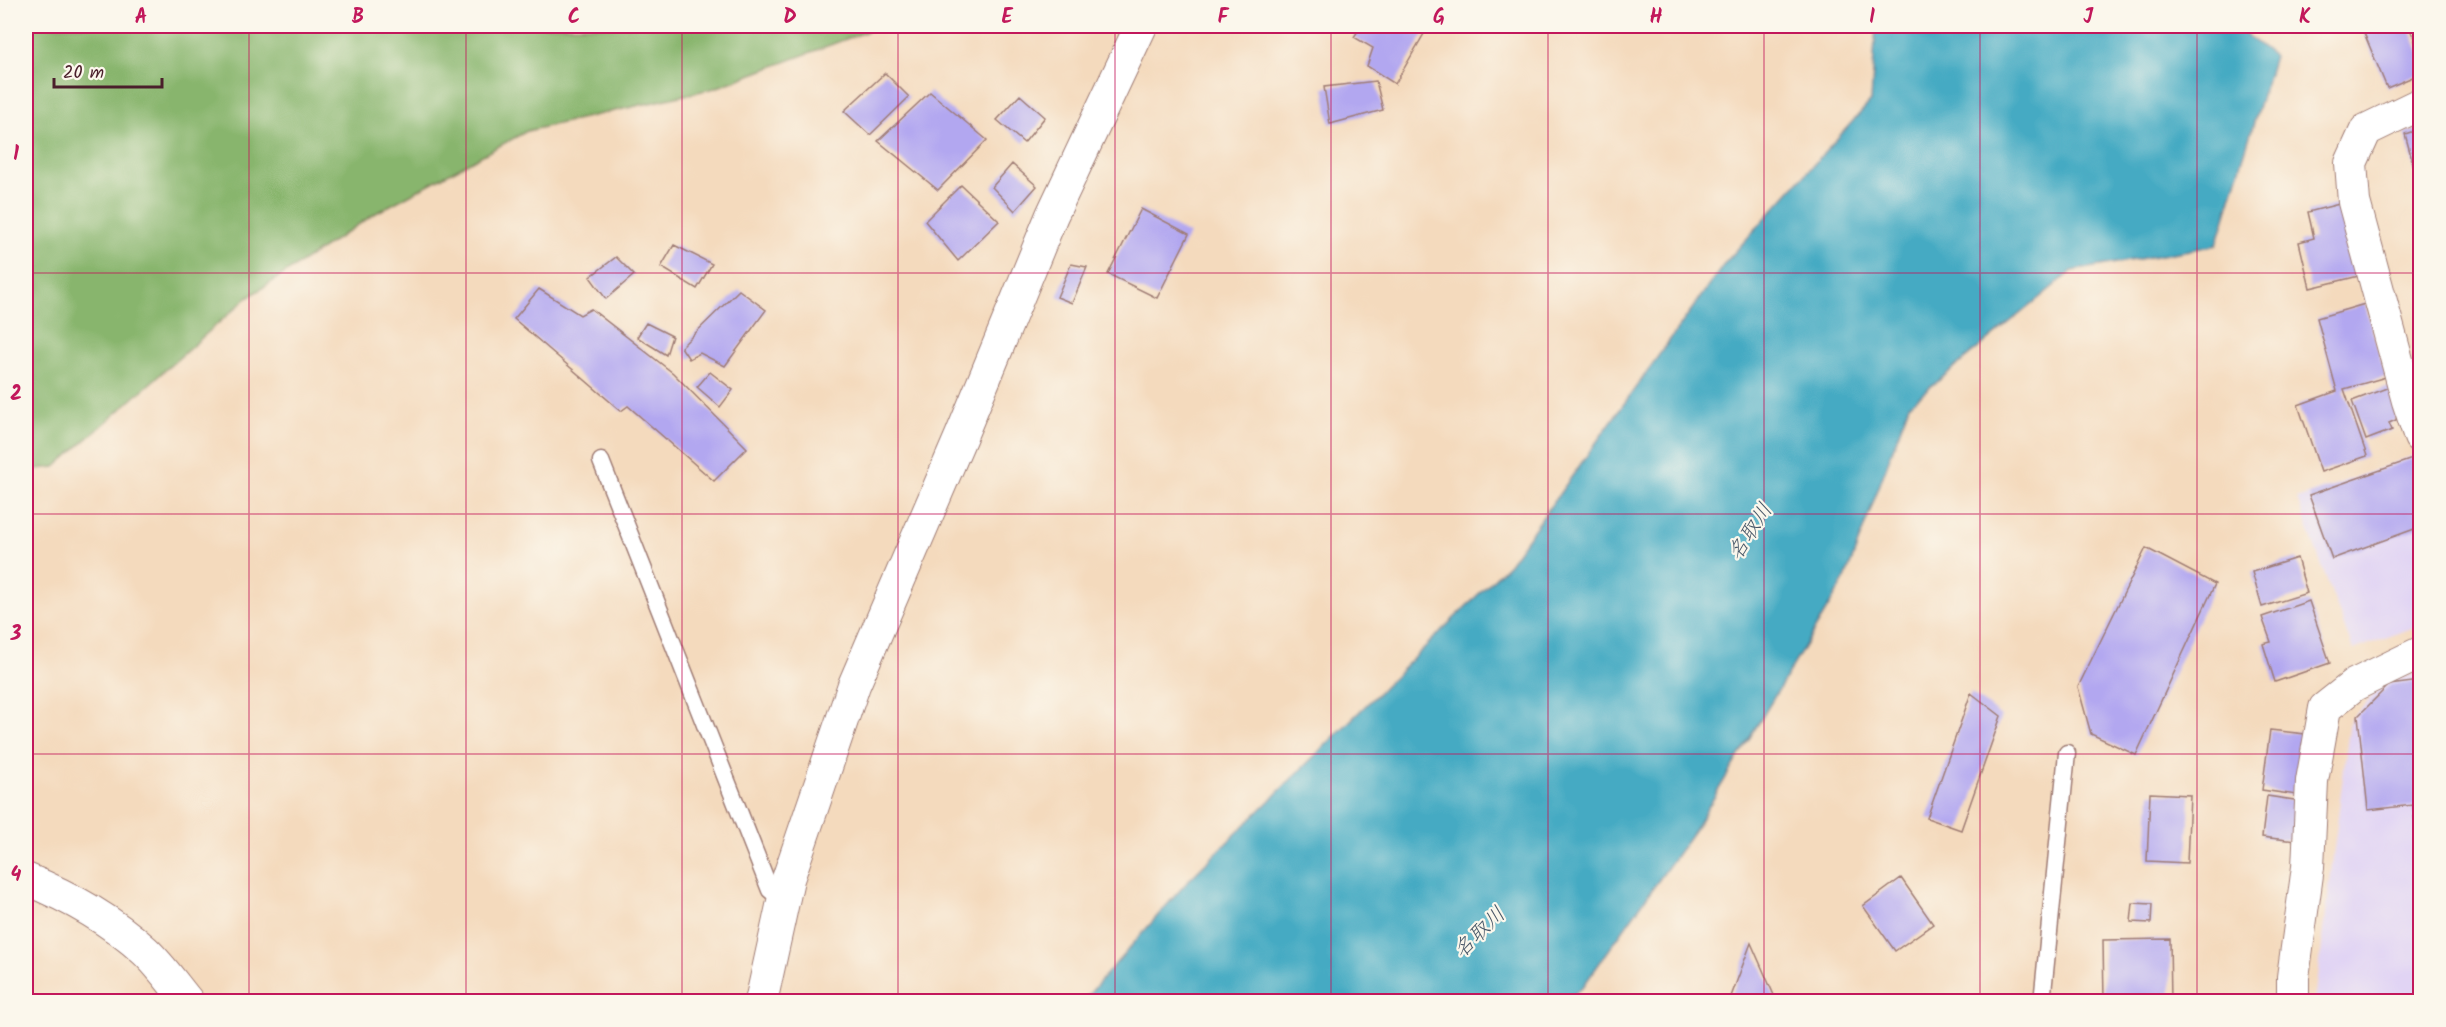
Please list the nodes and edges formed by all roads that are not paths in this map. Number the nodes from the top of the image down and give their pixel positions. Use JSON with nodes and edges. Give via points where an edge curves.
{"nodes":[{"id":1,"x":1141,"y":26,"type":"edge"},
{"id":2,"x":2421,"y":104,"type":"edge"},
{"id":3,"x":2421,"y":437,"type":"edge"},
{"id":4,"x":601,"y":461,"type":"dead end"},
{"id":5,"x":2421,"y":653,"type":"edge"},
{"id":6,"x":2067,"y":753,"type":"dead end"},
{"id":7,"x":26,"y":879,"type":"edge"},
{"id":8,"x":783,"y":901,"type":"junction"},
{"id":9,"x":188,"y":1002,"type":"edge"},
{"id":10,"x":761,"y":1002,"type":"edge"},
{"id":11,"x":2042,"y":1002,"type":"edge"},
{"id":12,"x":2293,"y":1002,"type":"edge"}],
"edges":[{"from":1,"to":8,"type":"street","via":[[1052,214],[854,685]]},
{"from":2,"to":3,"type":"street","via":[[2366,130],[2351,163],[2357,213]]},
{"from":4,"to":8,"type":"lane","via":[[770,890]]},
{"from":5,"to":12,"type":"street","via":[[2354,685],[2325,708],[2312,781],[2308,867]]},
{"from":6,"to":11,"type":"lane"},
{"from":7,"to":9,"type":"street","via":[[61,893],[146,952]]},
{"from":8,"to":10,"type":"street"}]}
